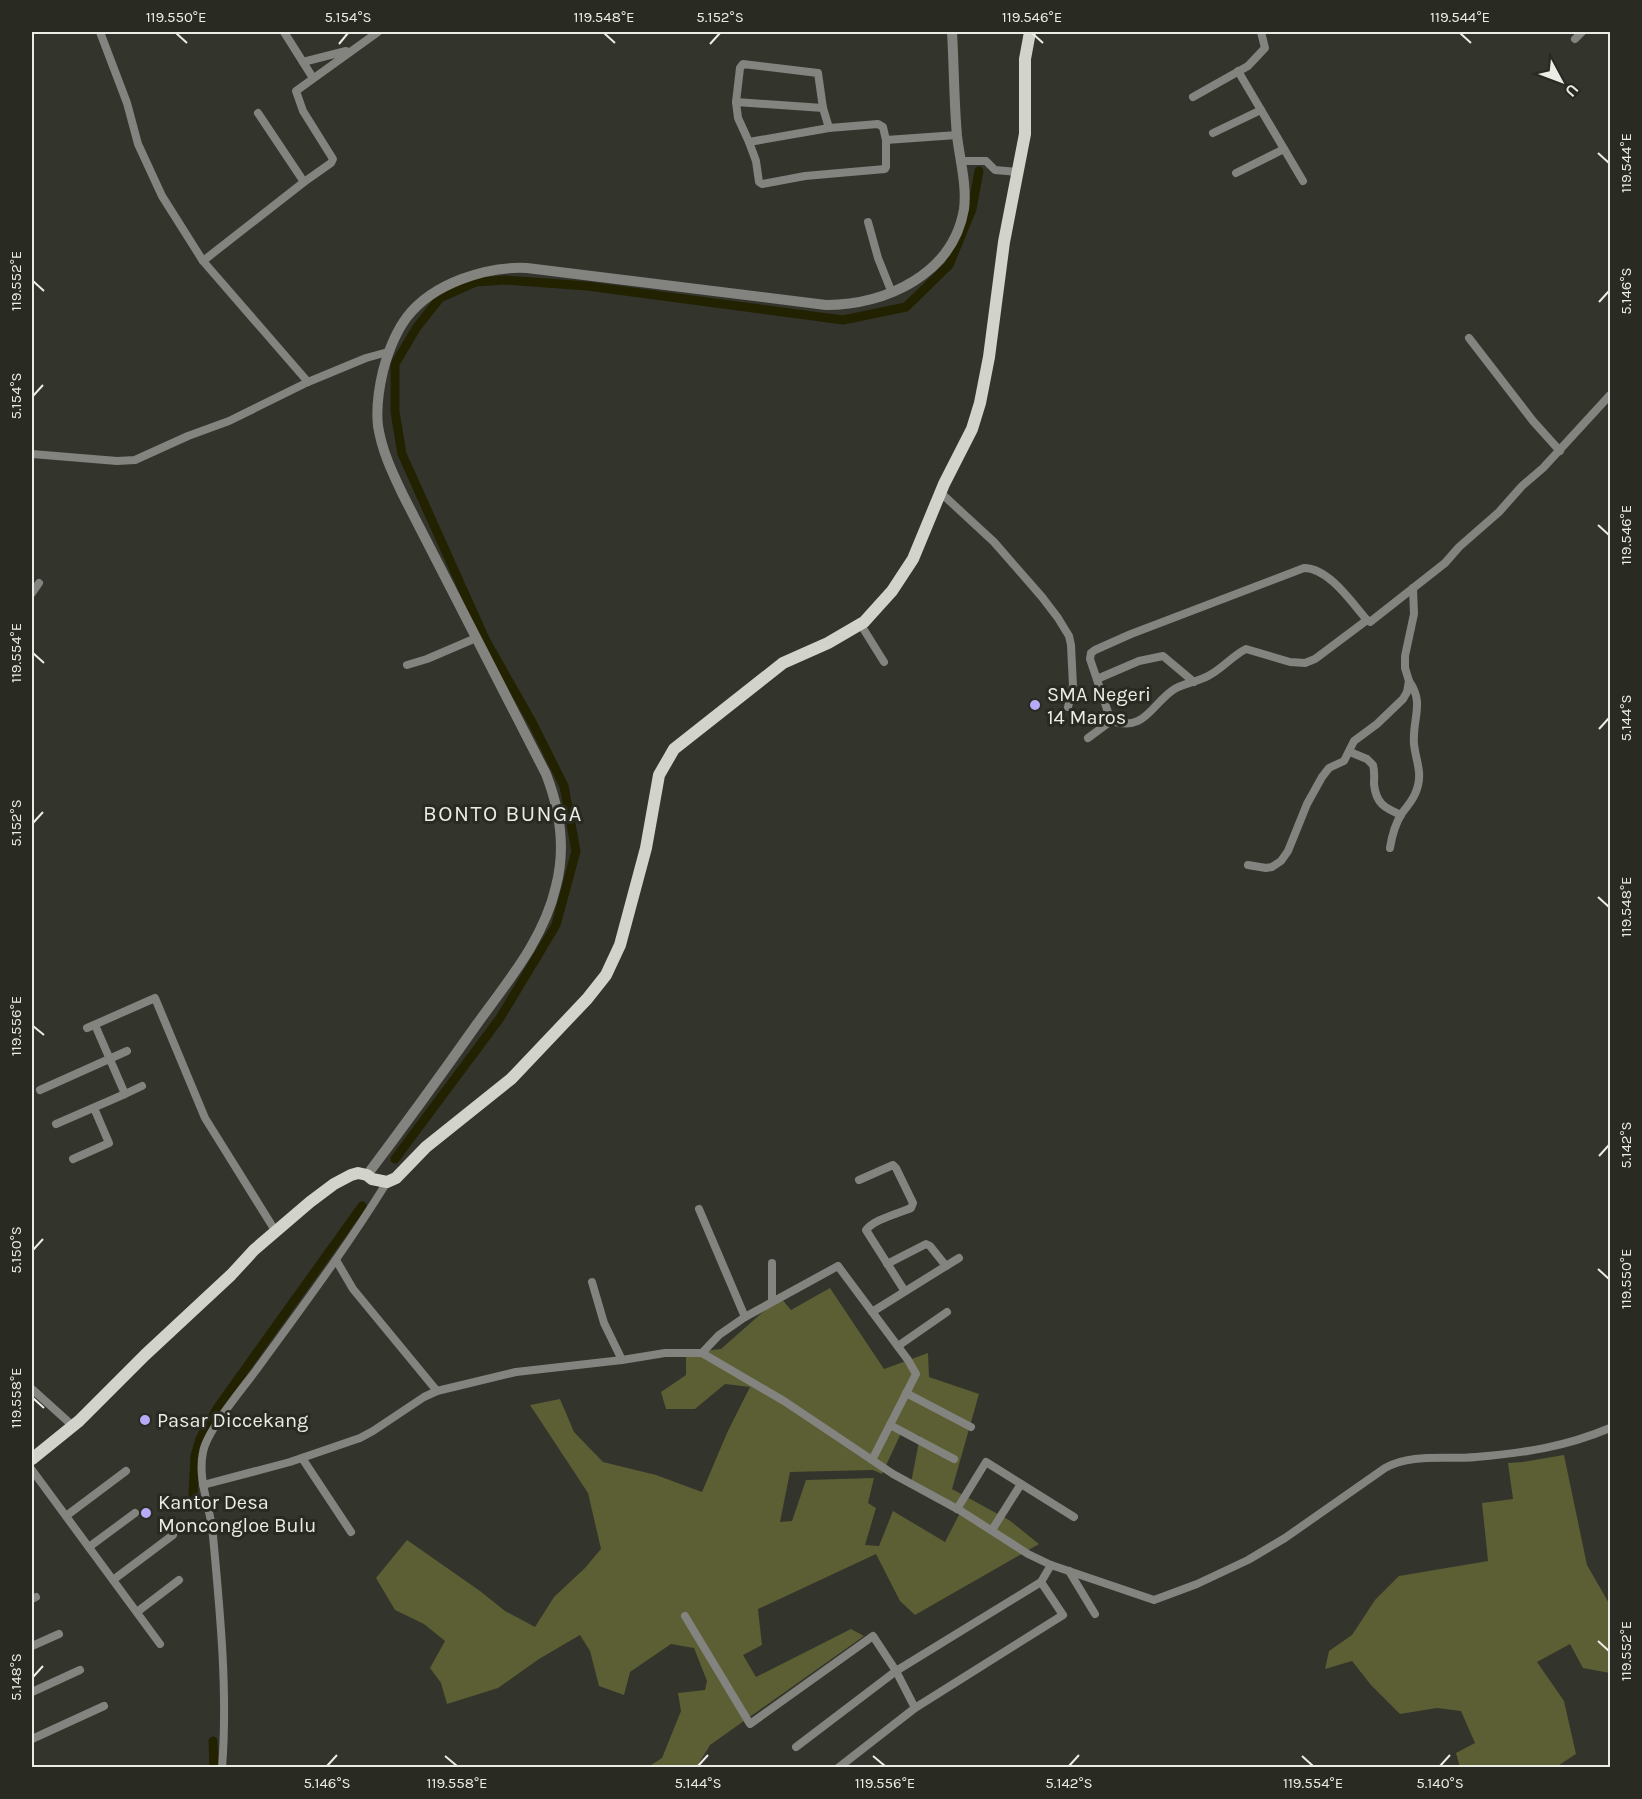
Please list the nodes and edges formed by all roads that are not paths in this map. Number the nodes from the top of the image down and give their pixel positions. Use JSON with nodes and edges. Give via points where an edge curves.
{"nodes":[{"id":1,"x":100,"y":32,"type":"edge"},
{"id":2,"x":284,"y":32,"type":"edge"},
{"id":3,"x":378,"y":32,"type":"edge"},
{"id":4,"x":952,"y":32,"type":"edge"},
{"id":5,"x":1030,"y":32,"type":"edge"},
{"id":6,"x":1261,"y":32,"type":"edge"},
{"id":7,"x":1582,"y":32,"type":"edge"},
{"id":8,"x":1575,"y":39,"type":"dead end"},
{"id":9,"x":353,"y":49,"type":"junction"},
{"id":10,"x":303,"y":62,"type":"junction"},
{"id":11,"x":1238,"y":71,"type":"junction"},
{"id":12,"x":313,"y":78,"type":"junction"},
{"id":13,"x":1193,"y":97,"type":"dead end"},
{"id":14,"x":736,"y":102,"type":"junction"},
{"id":15,"x":823,"y":108,"type":"junction"},
{"id":16,"x":1261,"y":110,"type":"junction"},
{"id":17,"x":258,"y":113,"type":"dead end"},
{"id":18,"x":829,"y":128,"type":"junction"},
{"id":19,"x":1213,"y":133,"type":"dead end"},
{"id":20,"x":957,"y":135,"type":"junction"},
{"id":21,"x":886,"y":140,"type":"junction"},
{"id":22,"x":749,"y":142,"type":"junction"},
{"id":23,"x":1284,"y":149,"type":"junction"},
{"id":24,"x":966,"y":161,"type":"junction"},
{"id":25,"x":1018,"y":172,"type":"junction"},
{"id":26,"x":1236,"y":173,"type":"dead end"},
{"id":27,"x":1303,"y":181,"type":"dead end"},
{"id":28,"x":304,"y":182,"type":"junction"},
{"id":29,"x":868,"y":222,"type":"dead end"},
{"id":30,"x":203,"y":261,"type":"junction"},
{"id":31,"x":892,"y":293,"type":"junction"},
{"id":32,"x":1469,"y":338,"type":"dead end"},
{"id":33,"x":388,"y":352,"type":"junction"},
{"id":34,"x":308,"y":382,"type":"junction"},
{"id":35,"x":1611,"y":395,"type":"edge"},
{"id":36,"x":1560,"y":451,"type":"junction"},
{"id":37,"x":32,"y":454,"type":"edge"},
{"id":38,"x":941,"y":493,"type":"junction"},
{"id":39,"x":39,"y":583,"type":"dead end"},
{"id":40,"x":1413,"y":588,"type":"junction"},
{"id":41,"x":32,"y":593,"type":"edge"},
{"id":42,"x":1367,"y":620,"type":"junction"},
{"id":43,"x":861,"y":625,"type":"junction"},
{"id":44,"x":476,"y":638,"type":"junction"},
{"id":45,"x":884,"y":662,"type":"dead end"},
{"id":46,"x":406,"y":665,"type":"dead end"},
{"id":47,"x":1097,"y":679,"type":"junction"},
{"id":48,"x":1409,"y":681,"type":"junction"},
{"id":49,"x":1194,"y":682,"type":"junction"},
{"id":50,"x":1068,"y":707,"type":"dead end"},
{"id":51,"x":1111,"y":722,"type":"junction"},
{"id":52,"x":1088,"y":738,"type":"dead end"},
{"id":53,"x":1350,"y":752,"type":"junction"},
{"id":54,"x":1401,"y":815,"type":"junction"},
{"id":55,"x":1390,"y":848,"type":"dead end"},
{"id":56,"x":1248,"y":865,"type":"dead end"},
{"id":57,"x":127,"y":1051,"type":"dead end"},
{"id":58,"x":110,"y":1059,"type":"junction"},
{"id":59,"x":142,"y":1086,"type":"dead end"},
{"id":60,"x":40,"y":1090,"type":"dead end"},
{"id":61,"x":125,"y":1094,"type":"junction"},
{"id":62,"x":94,"y":1108,"type":"junction"},
{"id":63,"x":56,"y":1124,"type":"dead end"},
{"id":64,"x":73,"y":1159,"type":"dead end"},
{"id":65,"x":367,"y":1176,"type":"junction"},
{"id":66,"x":859,"y":1180,"type":"dead end"},
{"id":67,"x":387,"y":1182,"type":"junction"},
{"id":68,"x":699,"y":1209,"type":"dead end"},
{"id":69,"x":276,"y":1232,"type":"junction"},
{"id":70,"x":959,"y":1258,"type":"dead end"},
{"id":71,"x":336,"y":1260,"type":"junction"},
{"id":72,"x":772,"y":1263,"type":"dead end"},
{"id":73,"x":887,"y":1264,"type":"junction"},
{"id":74,"x":946,"y":1266,"type":"junction"},
{"id":75,"x":592,"y":1282,"type":"dead end"},
{"id":76,"x":904,"y":1290,"type":"junction"},
{"id":77,"x":772,"y":1301,"type":"junction"},
{"id":78,"x":872,"y":1312,"type":"junction"},
{"id":79,"x":947,"y":1312,"type":"dead end"},
{"id":80,"x":745,"y":1317,"type":"junction"},
{"id":81,"x":898,"y":1346,"type":"junction"},
{"id":82,"x":702,"y":1353,"type":"junction"},
{"id":83,"x":622,"y":1360,"type":"junction"},
{"id":84,"x":32,"y":1389,"type":"edge"},
{"id":85,"x":437,"y":1391,"type":"junction"},
{"id":86,"x":906,"y":1393,"type":"junction"},
{"id":87,"x":890,"y":1425,"type":"junction"},
{"id":88,"x":73,"y":1426,"type":"junction"},
{"id":89,"x":971,"y":1427,"type":"dead end"},
{"id":90,"x":1611,"y":1428,"type":"edge"},
{"id":91,"x":302,"y":1458,"type":"junction"},
{"id":92,"x":32,"y":1459,"type":"edge"},
{"id":93,"x":954,"y":1459,"type":"dead end"},
{"id":94,"x":872,"y":1460,"type":"junction"},
{"id":95,"x":32,"y":1470,"type":"edge"},
{"id":96,"x":126,"y":1471,"type":"dead end"},
{"id":97,"x":1021,"y":1484,"type":"junction"},
{"id":98,"x":203,"y":1485,"type":"junction"},
{"id":99,"x":957,"y":1509,"type":"junction"},
{"id":100,"x":135,"y":1513,"type":"dead end"},
{"id":101,"x":66,"y":1516,"type":"junction"},
{"id":102,"x":1074,"y":1517,"type":"dead end"},
{"id":103,"x":992,"y":1530,"type":"junction"},
{"id":104,"x":351,"y":1532,"type":"dead end"},
{"id":105,"x":173,"y":1535,"type":"dead end"},
{"id":106,"x":89,"y":1547,"type":"junction"},
{"id":107,"x":1051,"y":1565,"type":"junction"},
{"id":108,"x":1069,"y":1571,"type":"junction"},
{"id":109,"x":113,"y":1580,"type":"junction"},
{"id":110,"x":179,"y":1580,"type":"dead end"},
{"id":111,"x":1041,"y":1582,"type":"junction"},
{"id":112,"x":137,"y":1612,"type":"junction"},
{"id":113,"x":1095,"y":1614,"type":"dead end"},
{"id":114,"x":685,"y":1616,"type":"dead end"},
{"id":115,"x":59,"y":1634,"type":"dead end"},
{"id":116,"x":160,"y":1644,"type":"dead end"},
{"id":117,"x":32,"y":1646,"type":"edge"},
{"id":118,"x":80,"y":1670,"type":"dead end"},
{"id":119,"x":896,"y":1671,"type":"junction"},
{"id":120,"x":32,"y":1692,"type":"edge"},
{"id":121,"x":104,"y":1706,"type":"dead end"},
{"id":122,"x":915,"y":1707,"type":"junction"},
{"id":123,"x":32,"y":1739,"type":"edge"},
{"id":124,"x":796,"y":1747,"type":"dead end"},
{"id":125,"x":222,"y":1767,"type":"edge"},
{"id":126,"x":838,"y":1767,"type":"edge"}],
"edges":[{"from":1,"to":30,"type":"street","via":[[138,144],[162,196]]},
{"from":2,"to":10,"type":"street"},
{"from":3,"to":9,"type":"street"},
{"from":4,"to":20,"type":"street"},
{"from":5,"to":25,"type":"main road","via":[[1025,59],[1025,134]]},
{"from":6,"to":11,"type":"street","via":[[1265,48]]},
{"from":7,"to":8,"type":"street"},
{"from":9,"to":10,"type":"street"},
{"from":9,"to":12,"type":"street"},
{"from":10,"to":12,"type":"street"},
{"from":11,"to":13,"type":"street"},
{"from":11,"to":16,"type":"street"},
{"from":12,"to":28,"type":"street","via":[[296,94],[333,159]]},
{"from":14,"to":15,"type":"street"},
{"from":14,"to":15,"type":"street","via":[[741,66],[745,64],[818,73]]},
{"from":14,"to":22,"type":"street","via":[[738,121]]},
{"from":15,"to":18,"type":"street"},
{"from":16,"to":19,"type":"street"},
{"from":16,"to":23,"type":"street"},
{"from":17,"to":28,"type":"street"},
{"from":18,"to":21,"type":"street","via":[[879,124]]},
{"from":18,"to":22,"type":"street"},
{"from":20,"to":21,"type":"street"},
{"from":20,"to":24,"type":"street"},
{"from":21,"to":22,"type":"street","via":[[885,169],[762,184]]},
{"from":23,"to":26,"type":"street"},
{"from":23,"to":27,"type":"street"},
{"from":24,"to":25,"type":"street","via":[[983,160],[996,170]]},
{"from":24,"to":31,"type":"street","via":[[964,206],[951,245],[933,267]]},
{"from":25,"to":38,"type":"main road","via":[[980,403]]},
{"from":28,"to":30,"type":"street"},
{"from":29,"to":31,"type":"street"},
{"from":30,"to":34,"type":"street"},
{"from":31,"to":33,"type":"street","via":[[857,303],[826,305],[501,268],[453,282],[423,302],[407,317]]},
{"from":32,"to":36,"type":"street"},
{"from":33,"to":34,"type":"street"},
{"from":33,"to":44,"type":"street","via":[[378,405],[384,452]]},
{"from":34,"to":37,"type":"street","via":[[229,421],[135,460]]},
{"from":35,"to":36,"type":"street"},
{"from":36,"to":40,"type":"street","via":[[1445,563]]},
{"from":38,"to":43,"type":"main road","via":[[910,566]]},
{"from":38,"to":50,"type":"street","via":[[994,542],[1042,597],[1069,636],[1073,684]]},
{"from":39,"to":41,"type":"street"},
{"from":40,"to":42,"type":"street","via":[[1370,622]]},
{"from":40,"to":48,"type":"street","via":[[1414,614],[1405,656]]},
{"from":42,"to":47,"type":"street","via":[[1334,582],[1304,568],[1095,650],[1090,659]]},
{"from":42,"to":49,"type":"street","via":[[1311,661],[1290,662],[1246,649]]},
{"from":43,"to":45,"type":"street"},
{"from":43,"to":67,"type":"main road","via":[[783,663],[674,749],[659,775],[635,892],[620,945],[606,975],[511,1079]]},
{"from":44,"to":46,"type":"street"},
{"from":44,"to":65,"type":"street","via":[[551,788],[562,843],[556,888],[536,939]]},
{"from":47,"to":49,"type":"street","via":[[1162,656]]},
{"from":47,"to":51,"type":"street"},
{"from":48,"to":53,"type":"street","via":[[1403,699],[1354,741]]},
{"from":48,"to":54,"type":"street","via":[[1418,703],[1414,743],[1420,778],[1416,793]]},
{"from":49,"to":51,"type":"street","via":[[1174,689],[1130,725]]},
{"from":51,"to":52,"type":"street"},
{"from":53,"to":54,"type":"street","via":[[1373,765],[1379,802]]},
{"from":53,"to":56,"type":"street","via":[[1322,777],[1281,861],[1266,868]]},
{"from":54,"to":55,"type":"street"},
{"from":57,"to":58,"type":"street"},
{"from":58,"to":60,"type":"street"},
{"from":58,"to":61,"type":"street"},
{"from":58,"to":69,"type":"street","via":[[91,1026],[154,998],[205,1118]]},
{"from":59,"to":61,"type":"street"},
{"from":61,"to":62,"type":"street"},
{"from":62,"to":63,"type":"street"},
{"from":62,"to":64,"type":"street","via":[[109,1143]]},
{"from":65,"to":67,"type":"main road"},
{"from":65,"to":69,"type":"main road","via":[[358,1173],[334,1184]]},
{"from":66,"to":73,"type":"street","via":[[893,1165],[913,1203],[911,1208],[867,1228]]},
{"from":67,"to":71,"type":"street"},
{"from":68,"to":80,"type":"street"},
{"from":69,"to":88,"type":"main road"},
{"from":70,"to":74,"type":"street"},
{"from":71,"to":85,"type":"street","via":[[353,1289]]},
{"from":71,"to":98,"type":"street","via":[[207,1440],[201,1466]]},
{"from":72,"to":77,"type":"street"},
{"from":73,"to":74,"type":"street","via":[[926,1244]]},
{"from":73,"to":76,"type":"street"},
{"from":74,"to":76,"type":"street"},
{"from":75,"to":83,"type":"street","via":[[604,1323]]},
{"from":76,"to":78,"type":"street"},
{"from":77,"to":78,"type":"street","via":[[838,1266]]},
{"from":77,"to":80,"type":"street"},
{"from":78,"to":81,"type":"street"},
{"from":79,"to":81,"type":"street"},
{"from":80,"to":82,"type":"street"},
{"from":81,"to":86,"type":"street","via":[[916,1374]]},
{"from":82,"to":83,"type":"street","via":[[665,1353]]},
{"from":82,"to":94,"type":"street","via":[[784,1401]]},
{"from":83,"to":85,"type":"street","via":[[516,1372]]},
{"from":84,"to":88,"type":"street"},
{"from":85,"to":91,"type":"street","via":[[368,1434]]},
{"from":86,"to":87,"type":"street"},
{"from":86,"to":89,"type":"street"},
{"from":87,"to":93,"type":"street"},
{"from":87,"to":94,"type":"street"},
{"from":88,"to":92,"type":"main road"},
{"from":90,"to":108,"type":"street","via":[[1544,1449],[1397,1462],[1248,1560],[1160,1599]]},
{"from":91,"to":98,"type":"street"},
{"from":91,"to":104,"type":"street"},
{"from":94,"to":99,"type":"street"},
{"from":95,"to":101,"type":"street"},
{"from":96,"to":101,"type":"street"},
{"from":97,"to":99,"type":"street","via":[[986,1462]]},
{"from":97,"to":102,"type":"street"},
{"from":97,"to":103,"type":"street"},
{"from":98,"to":125,"type":"street","via":[[212,1524],[216,1572],[225,1734]]},
{"from":99,"to":103,"type":"street"},
{"from":100,"to":106,"type":"street"},
{"from":101,"to":106,"type":"street"},
{"from":103,"to":107,"type":"street"},
{"from":105,"to":109,"type":"street"},
{"from":106,"to":109,"type":"street"},
{"from":107,"to":108,"type":"street"},
{"from":107,"to":111,"type":"street"},
{"from":108,"to":113,"type":"street"},
{"from":109,"to":112,"type":"street"},
{"from":110,"to":112,"type":"street"},
{"from":111,"to":119,"type":"street"},
{"from":111,"to":122,"type":"street","via":[[1063,1615]]},
{"from":112,"to":116,"type":"street"},
{"from":114,"to":119,"type":"street","via":[[750,1724],[873,1636]]},
{"from":115,"to":117,"type":"street"},
{"from":118,"to":120,"type":"street"},
{"from":119,"to":122,"type":"street"},
{"from":119,"to":124,"type":"street"},
{"from":121,"to":123,"type":"street"},
{"from":122,"to":126,"type":"street"}]}
